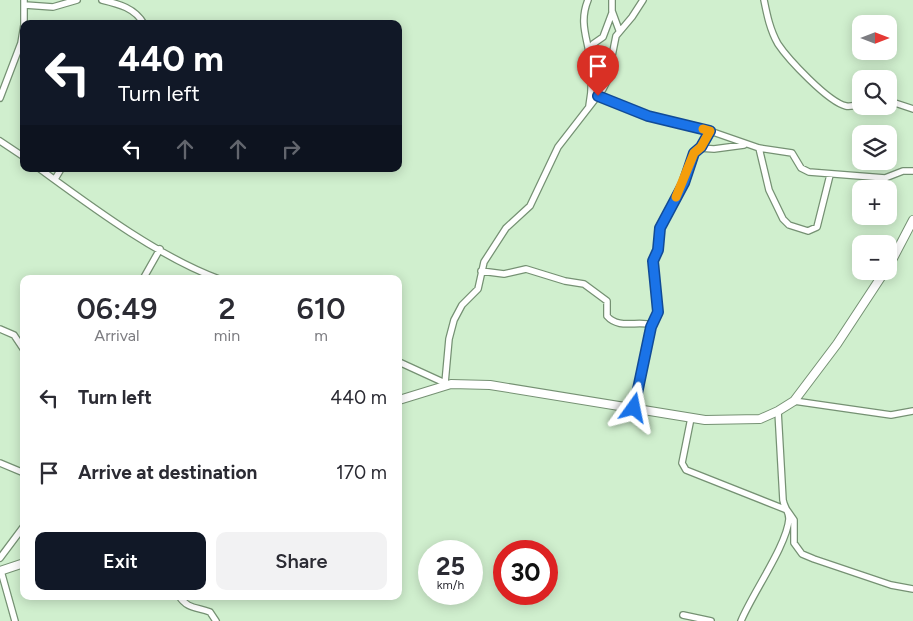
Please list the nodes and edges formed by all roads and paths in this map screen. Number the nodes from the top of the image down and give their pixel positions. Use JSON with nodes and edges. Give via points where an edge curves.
{"nodes":[{"id":1,"x":77,"y":0,"type":"edge"},
{"id":2,"x":102,"y":0,"type":"edge"},
{"id":3,"x":588,"y":0,"type":"edge"},
{"id":4,"x":612,"y":0,"type":"edge"},
{"id":5,"x":643,"y":0,"type":"edge"},
{"id":6,"x":764,"y":0,"type":"edge"},
{"id":7,"x":25,"y":2,"type":"edge"},
{"id":8,"x":612,"y":13,"type":"junction"},
{"id":9,"x":24,"y":20,"type":"edge"},
{"id":10,"x":141,"y":20,"type":"edge"},
{"id":11,"x":619,"y":30,"type":"junction"},
{"id":12,"x":20,"y":46,"type":"edge"},
{"id":13,"x":588,"y":51,"type":"junction"},
{"id":14,"x":598,"y":96,"type":"junction"},
{"id":15,"x":0,"y":98,"type":"edge"},
{"id":16,"x":897,"y":104,"type":"edge"},
{"id":17,"x":852,"y":105,"type":"edge"},
{"id":18,"x":913,"y":109,"type":"edge"},
{"id":19,"x":588,"y":111,"type":"junction"},
{"id":20,"x":710,"y":131,"type":"junction"},
{"id":21,"x":0,"y":142,"type":"edge"},
{"id":22,"x":745,"y":144,"type":"junction"},
{"id":23,"x":699,"y":148,"type":"junction"},
{"id":24,"x":759,"y":148,"type":"junction"},
{"id":25,"x":20,"y":154,"type":"edge"},
{"id":26,"x":913,"y":171,"type":"edge"},
{"id":27,"x":44,"y":172,"type":"edge"},
{"id":28,"x":59,"y":172,"type":"edge"},
{"id":29,"x":830,"y":175,"type":"junction"},
{"id":30,"x":55,"y":179,"type":"junction"},
{"id":31,"x":913,"y":220,"type":"edge"},
{"id":32,"x":160,"y":248,"type":"junction"},
{"id":33,"x":897,"y":251,"type":"edge"},
{"id":34,"x":481,"y":271,"type":"junction"},
{"id":35,"x":145,"y":275,"type":"edge"},
{"id":36,"x":208,"y":275,"type":"edge"},
{"id":37,"x":879,"y":280,"type":"edge"},
{"id":38,"x":652,"y":325,"type":"junction"},
{"id":39,"x":0,"y":329,"type":"edge"},
{"id":40,"x":20,"y":344,"type":"edge"},
{"id":41,"x":402,"y":363,"type":"edge"},
{"id":42,"x":447,"y":384,"type":"junction"},
{"id":43,"x":402,"y":399,"type":"edge"},
{"id":44,"x":794,"y":400,"type":"junction"},
{"id":45,"x":634,"y":408,"type":"junction"},
{"id":46,"x":778,"y":411,"type":"junction"},
{"id":47,"x":913,"y":411,"type":"edge"},
{"id":48,"x":691,"y":418,"type":"junction"},
{"id":49,"x":0,"y":463,"type":"edge"},
{"id":50,"x":20,"y":471,"type":"edge"},
{"id":51,"x":787,"y":510,"type":"junction"},
{"id":52,"x":20,"y":531,"type":"edge"},
{"id":53,"x":0,"y":558,"type":"edge"},
{"id":54,"x":20,"y":564,"type":"edge"},
{"id":55,"x":1,"y":571,"type":"edge"},
{"id":56,"x":913,"y":589,"type":"edge"},
{"id":57,"x":182,"y":600,"type":"edge"},
{"id":58,"x":683,"y":615,"type":"dead end"},
{"id":59,"x":15,"y":621,"type":"edge"},
{"id":60,"x":216,"y":621,"type":"edge"},
{"id":61,"x":711,"y":621,"type":"edge"},
{"id":62,"x":740,"y":621,"type":"edge"}],
"edges":[{"from":1,"to":7,"type":"street","via":[[53,7]]},
{"from":2,"to":10,"type":"street","via":[[124,5]]},
{"from":3,"to":13,"type":"street","via":[[582,23]]},
{"from":4,"to":8,"type":"street"},
{"from":5,"to":11,"type":"street","via":[[632,18]]},
{"from":6,"to":17,"type":"street","via":[[778,44],[814,83],[844,105]]},
{"from":7,"to":9,"type":"street"},
{"from":8,"to":11,"type":"street"},
{"from":8,"to":13,"type":"street","via":[[603,37]]},
{"from":11,"to":14,"type":"street","via":[[613,44],[607,81]]},
{"from":12,"to":15,"type":"street"},
{"from":13,"to":19,"type":"street","via":[[591,90]]},
{"from":14,"to":19,"type":"street"},
{"from":14,"to":20,"type":"street","via":[[648,116]]},
{"from":16,"to":18,"type":"street"},
{"from":19,"to":34,"type":"street","via":[[558,147],[530,206],[506,228]]},
{"from":20,"to":22,"type":"street"},
{"from":20,"to":23,"type":"street"},
{"from":21,"to":25,"type":"street"},
{"from":22,"to":23,"type":"street"},
{"from":22,"to":24,"type":"street"},
{"from":23,"to":38,"type":"street","via":[[660,228],[658,250],[653,261],[658,312]]},
{"from":24,"to":29,"type":"street","via":[[792,152],[803,170]]},
{"from":24,"to":29,"type":"street","via":[[777,210],[786,223],[798,229],[808,231],[817,227]]},
{"from":26,"to":29,"type":"street","via":[[885,178]]},
{"from":27,"to":30,"type":"street"},
{"from":28,"to":30,"type":"street"},
{"from":30,"to":32,"type":"street"},
{"from":31,"to":33,"type":"street"},
{"from":32,"to":35,"type":"street"},
{"from":32,"to":36,"type":"street"},
{"from":34,"to":38,"type":"street","via":[[504,274],[526,270],[584,284],[607,301],[608,316],[612,321]]},
{"from":34,"to":42,"type":"street","via":[[478,289],[462,305],[454,320],[449,339]]},
{"from":37,"to":44,"type":"street","via":[[832,351]]},
{"from":38,"to":45,"type":"street"},
{"from":39,"to":40,"type":"street","via":[[14,335]]},
{"from":41,"to":42,"type":"street"},
{"from":42,"to":43,"type":"street"},
{"from":42,"to":45,"type":"street","via":[[513,387]]},
{"from":44,"to":46,"type":"street"},
{"from":44,"to":47,"type":"street","via":[[891,415]]},
{"from":45,"to":48,"type":"street"},
{"from":46,"to":48,"type":"street","via":[[748,420]]},
{"from":46,"to":51,"type":"street","via":[[783,500]]},
{"from":48,"to":51,"type":"street","via":[[682,463],[686,470]]},
{"from":49,"to":50,"type":"street"},
{"from":51,"to":56,"type":"street","via":[[794,520],[794,544],[802,554],[874,580]]},
{"from":51,"to":62,"type":"street","via":[[788,522],[780,548]]},
{"from":52,"to":53,"type":"street"},
{"from":54,"to":55,"type":"street"},
{"from":55,"to":59,"type":"street"},
{"from":57,"to":60,"type":"street","via":[[192,608],[210,612]]},
{"from":58,"to":61,"type":"street"}]}
